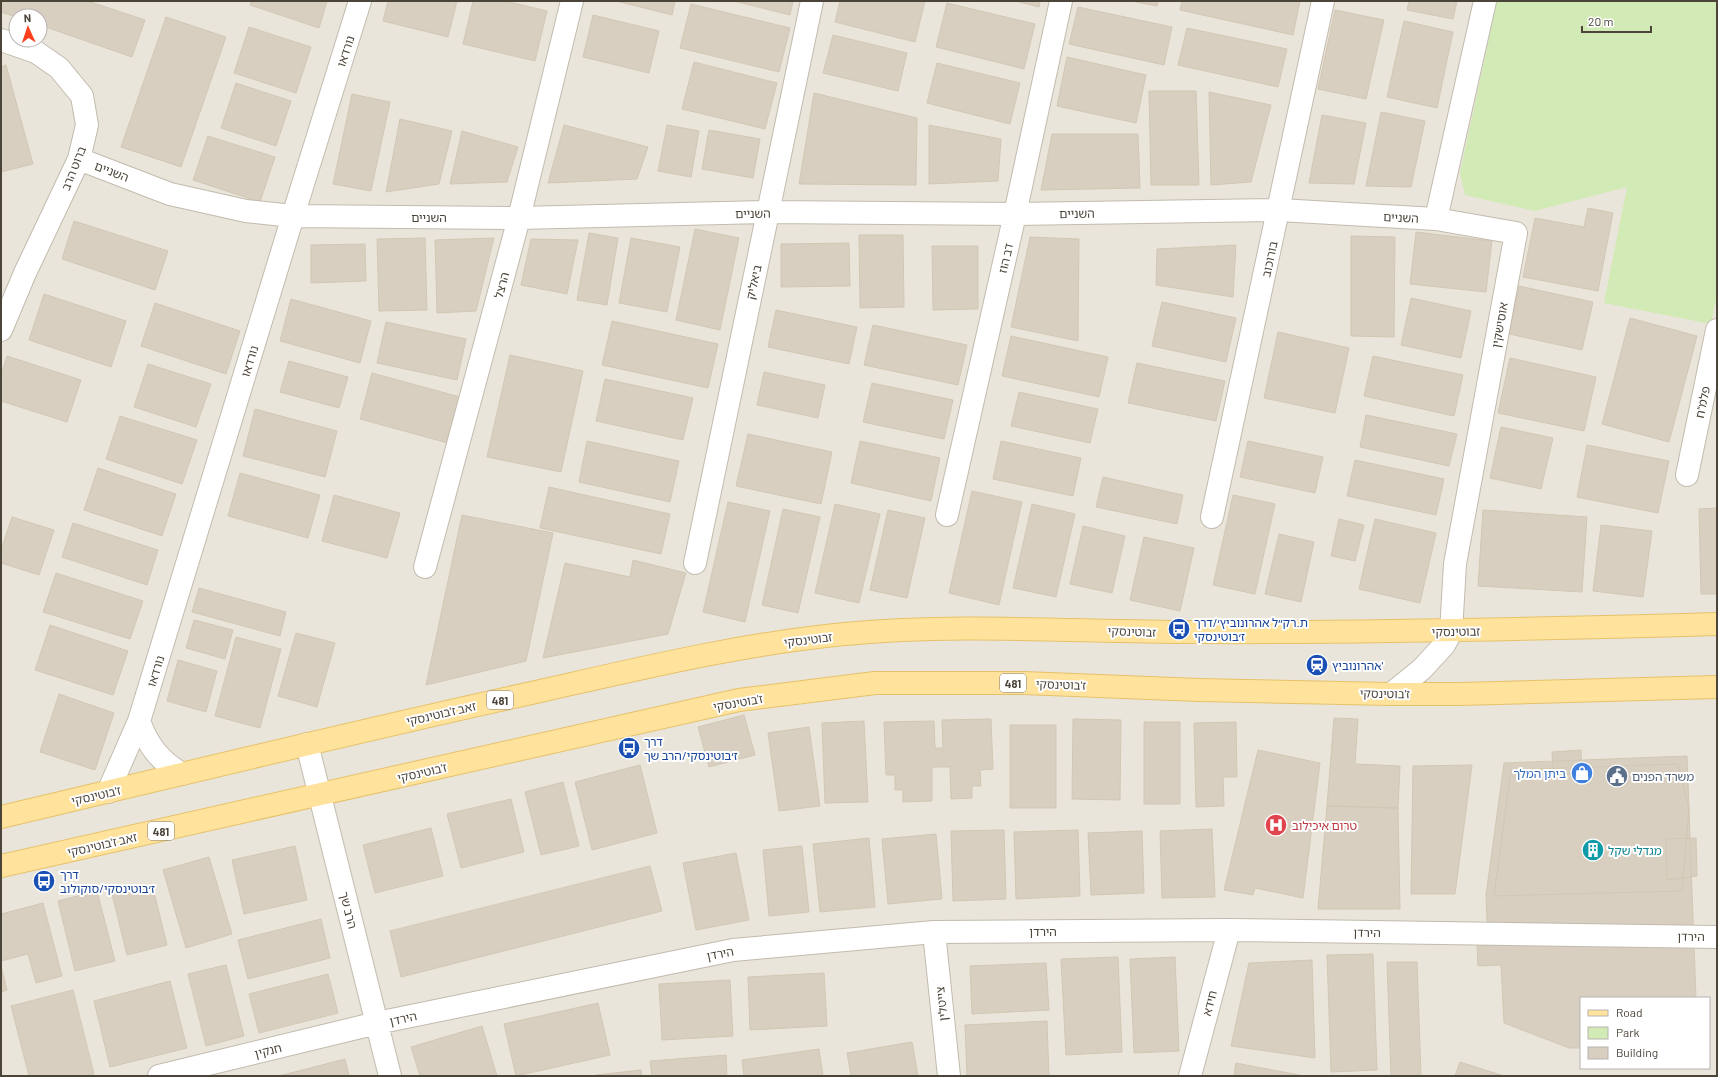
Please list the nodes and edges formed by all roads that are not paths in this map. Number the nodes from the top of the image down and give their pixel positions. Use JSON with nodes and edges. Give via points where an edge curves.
{"nodes":[{"id":1,"x":360,"y":1,"type":"edge"},
{"id":2,"x":572,"y":1,"type":"edge"},
{"id":3,"x":812,"y":1,"type":"edge"},
{"id":4,"x":1061,"y":1,"type":"edge"},
{"id":5,"x":1323,"y":1,"type":"edge"},
{"id":6,"x":1485,"y":1,"type":"edge"},
{"id":7,"x":1,"y":40,"type":"edge"},
{"id":8,"x":79,"y":159,"type":"junction"},
{"id":9,"x":1279,"y":210,"type":"junction"},
{"id":10,"x":768,"y":212,"type":"junction"},
{"id":11,"x":1015,"y":214,"type":"junction"},
{"id":12,"x":292,"y":216,"type":"junction"},
{"id":13,"x":519,"y":218,"type":"junction"},
{"id":14,"x":1436,"y":219,"type":"junction"},
{"id":15,"x":1,"y":330,"type":"edge"},
{"id":16,"x":1717,"y":330,"type":"edge"},
{"id":17,"x":1686,"y":475,"type":"dead end"},
{"id":18,"x":947,"y":514,"type":"dead end"},
{"id":19,"x":1212,"y":517,"type":"dead end"},
{"id":20,"x":696,"y":563,"type":"dead end"},
{"id":21,"x":425,"y":567,"type":"dead end"},
{"id":22,"x":1717,"y":624,"type":"edge"},
{"id":23,"x":1451,"y":632,"type":"junction"},
{"id":24,"x":692,"y":657,"type":"joint"},
{"id":25,"x":1717,"y":687,"type":"edge"},
{"id":26,"x":1391,"y":694,"type":"junction"},
{"id":27,"x":139,"y":721,"type":"junction"},
{"id":28,"x":307,"y":744,"type":"junction"},
{"id":29,"x":182,"y":774,"type":"junction"},
{"id":30,"x":108,"y":792,"type":"junction"},
{"id":31,"x":321,"y":795,"type":"junction"},
{"id":32,"x":1,"y":817,"type":"edge"},
{"id":33,"x":1,"y":866,"type":"edge"},
{"id":34,"x":1229,"y":930,"type":"junction"},
{"id":35,"x":934,"y":932,"type":"junction"},
{"id":36,"x":1717,"y":937,"type":"edge"},
{"id":37,"x":377,"y":1023,"type":"junction"},
{"id":38,"x":159,"y":1076,"type":"edge"},
{"id":39,"x":390,"y":1076,"type":"edge"},
{"id":40,"x":949,"y":1076,"type":"edge"},
{"id":41,"x":1190,"y":1076,"type":"edge"}],
"edges":[{"from":1,"to":12,"type":"street","name":"נורדאו"},
{"from":2,"to":13,"type":"street","name":"הרצל"},
{"from":3,"to":10,"type":"street","name":"ביאליק"},
{"from":4,"to":11,"type":"street","name":"דב הוז"},
{"from":5,"to":9,"type":"street","name":"בורוכוב"},
{"from":6,"to":14,"type":"street"},
{"from":7,"to":8,"type":"street","name":"ברוט הרב","via":[[36,52],[59,68],[82,96],[88,125]]},
{"from":8,"to":12,"type":"street","name":"השניים","via":[[170,194],[246,211]]},
{"from":8,"to":15,"type":"street","name":"ברוט הרב"},
{"from":9,"to":11,"type":"street","name":"השניים"},
{"from":9,"to":14,"type":"street","name":"השניים"},
{"from":9,"to":19,"type":"street","name":"בורוכוב"},
{"from":10,"to":11,"type":"street","name":"השניים"},
{"from":10,"to":13,"type":"street","name":"השניים"},
{"from":10,"to":20,"type":"street","name":"ביאליק"},
{"from":11,"to":18,"type":"street","name":"דב הוז"},
{"from":12,"to":13,"type":"street","name":"השניים"},
{"from":12,"to":27,"type":"street","name":"נורדאו"},
{"from":13,"to":21,"type":"street","name":"הרצל"},
{"from":14,"to":23,"type":"street","name":"אוסישקין","via":[[1516,232],[1458,550]]},
{"from":16,"to":17,"type":"street","name":"פלמ\"ח"},
{"from":22,"to":23,"type":"main road","name":"זבוטינסקי","number":"481"},
{"from":23,"to":24,"type":"main road","name":"זבוטינסקי","number":"481","via":[[1187,632],[1032,628],[920,630],[847,634],[761,644]]},
{"from":23,"to":26,"type":"street","name":"אוסישקין","via":[[1444,645],[1422,669]]},
{"from":24,"to":28,"type":"main road","name":"זאב ז'בוטינסקי","number":"481"},
{"from":25,"to":26,"type":"main road","name":"ז'בוטינסקי","number":"481"},
{"from":26,"to":31,"type":"main road","name":"ז'בוטינסקי","number":"481","via":[[1024,683],[876,683],[739,700]]},
{"from":27,"to":29,"type":"street","via":[[145,738],[155,753]]},
{"from":27,"to":30,"type":"street","name":"נורדאו"},
{"from":28,"to":29,"type":"main road","name":"ז'בוטינסקי","number":"481"},
{"from":28,"to":31,"type":"street","name":"הרב שך"},
{"from":29,"to":30,"type":"main road","name":"ז'בוטינסקי","number":"481"},
{"from":30,"to":32,"type":"main road","name":"ז'בוטינסקי","number":"481"},
{"from":31,"to":33,"type":"main road","name":"זאב ז'בוטינסקי","number":"481"},
{"from":31,"to":37,"type":"street","name":"הרב שך"},
{"from":34,"to":35,"type":"street","name":"הירדן"},
{"from":34,"to":36,"type":"street","name":"הירדן"},
{"from":34,"to":41,"type":"street","name":"חידא"},
{"from":35,"to":37,"type":"street","name":"הירדן","via":[[733,950]]},
{"from":35,"to":40,"type":"street","name":"צייטלין"},
{"from":37,"to":38,"type":"street","name":"חנקין"},
{"from":37,"to":39,"type":"street","name":"הרב שך"}]}
